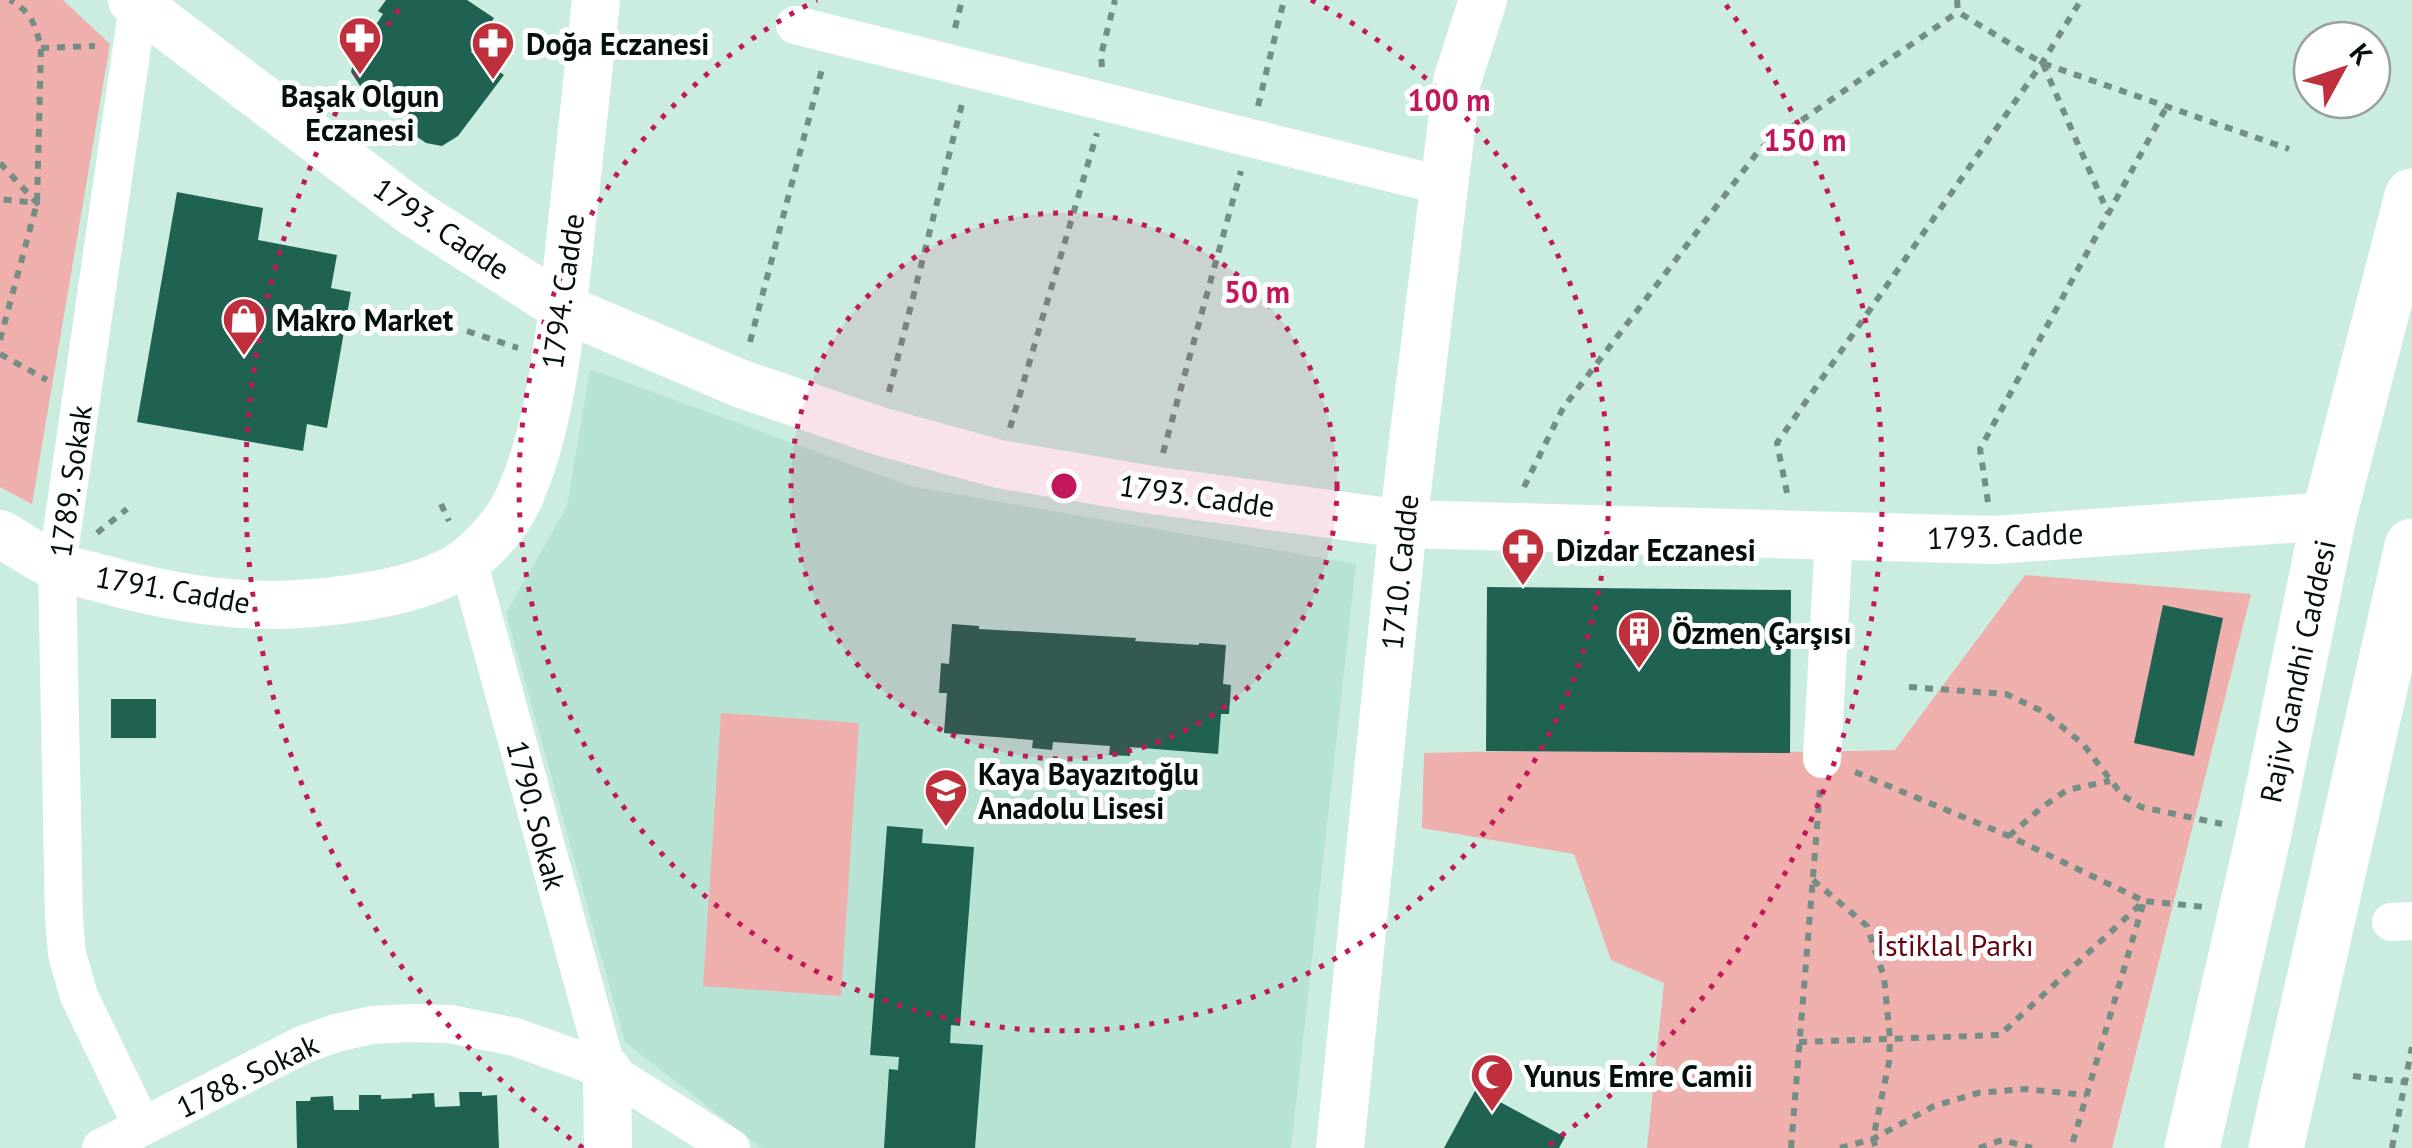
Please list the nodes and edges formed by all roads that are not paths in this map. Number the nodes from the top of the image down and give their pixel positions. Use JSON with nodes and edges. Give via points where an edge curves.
{"nodes":[{"id":1,"x":596,"y":0,"type":"edge"},
{"id":2,"x":1483,"y":0,"type":"edge"},
{"id":3,"x":136,"y":12,"type":"edge"},
{"id":4,"x":813,"y":30,"type":"road end"},
{"id":5,"x":1444,"y":186,"type":"junction"},
{"id":6,"x":2412,"y":196,"type":"edge"},
{"id":7,"x":563,"y":308,"type":"junction"},
{"id":8,"x":2329,"y":516,"type":"junction"},
{"id":9,"x":1403,"y":524,"type":"junction"},
{"id":10,"x":0,"y":534,"type":"edge"},
{"id":11,"x":1814,"y":535,"type":"junction"},
{"id":12,"x":2412,"y":546,"type":"edge"},
{"id":13,"x":468,"y":561,"type":"junction"},
{"id":14,"x":58,"y":566,"type":"junction"},
{"id":15,"x":1822,"y":759,"type":"road end"},
{"id":16,"x":607,"y":1070,"type":"junction"},
{"id":17,"x":142,"y":1126,"type":"junction"},
{"id":18,"x":102,"y":1148,"type":"edge"},
{"id":19,"x":608,"y":1148,"type":"edge"},
{"id":20,"x":731,"y":1148,"type":"edge"},
{"id":21,"x":1340,"y":1148,"type":"edge"},
{"id":22,"x":2192,"y":1148,"type":"edge"},
{"id":23,"x":2276,"y":1148,"type":"edge"}],
"edges":[{"from":1,"to":7,"type":"street","name":"1794. Cadde"},
{"from":2,"to":5,"type":"street","name":"1710. Cadde","via":[[1457,81]]},
{"from":3,"to":7,"type":"street","name":"1793. Cadde","via":[[414,213]]},
{"from":3,"to":14,"type":"street","name":"1789. Sokak"},
{"from":4,"to":5,"type":"street"},
{"from":5,"to":9,"type":"street","name":"1710. Cadde"},
{"from":6,"to":8,"type":"main road","name":"Rajiv Gandhi Caddesi"},
{"from":7,"to":9,"type":"street","name":"1793. Cadde","via":[[739,383],[999,464]]},
{"from":7,"to":13,"type":"street","name":"1794. Cadde","via":[[521,494]]},
{"from":8,"to":11,"type":"street","name":"1793. Cadde","via":[[1995,540]]},
{"from":8,"to":22,"type":"main road","name":"Rajiv Gandhi Caddesi"},
{"from":9,"to":11,"type":"street","name":"1793. Cadde"},
{"from":9,"to":21,"type":"street","name":"1710. Cadde"},
{"from":10,"to":14,"type":"street","name":"1791. Cadde"},
{"from":11,"to":15,"type":"street"},
{"from":12,"to":23,"type":"main road"},
{"from":13,"to":14,"type":"street","name":"1791. Cadde","via":[[397,590],[284,605],[208,601]]},
{"from":13,"to":16,"type":"street","name":"1790. Sokak"},
{"from":14,"to":17,"type":"street","name":"1789. Sokak","via":[[67,954]]},
{"from":16,"to":17,"type":"street","name":"1788. Sokak","via":[[484,1030],[372,1025],[302,1046]]},
{"from":16,"to":19,"type":"street"},
{"from":16,"to":20,"type":"street","name":"1788. Sokak"},
{"from":17,"to":18,"type":"street","name":"1788. Sokak"}]}
